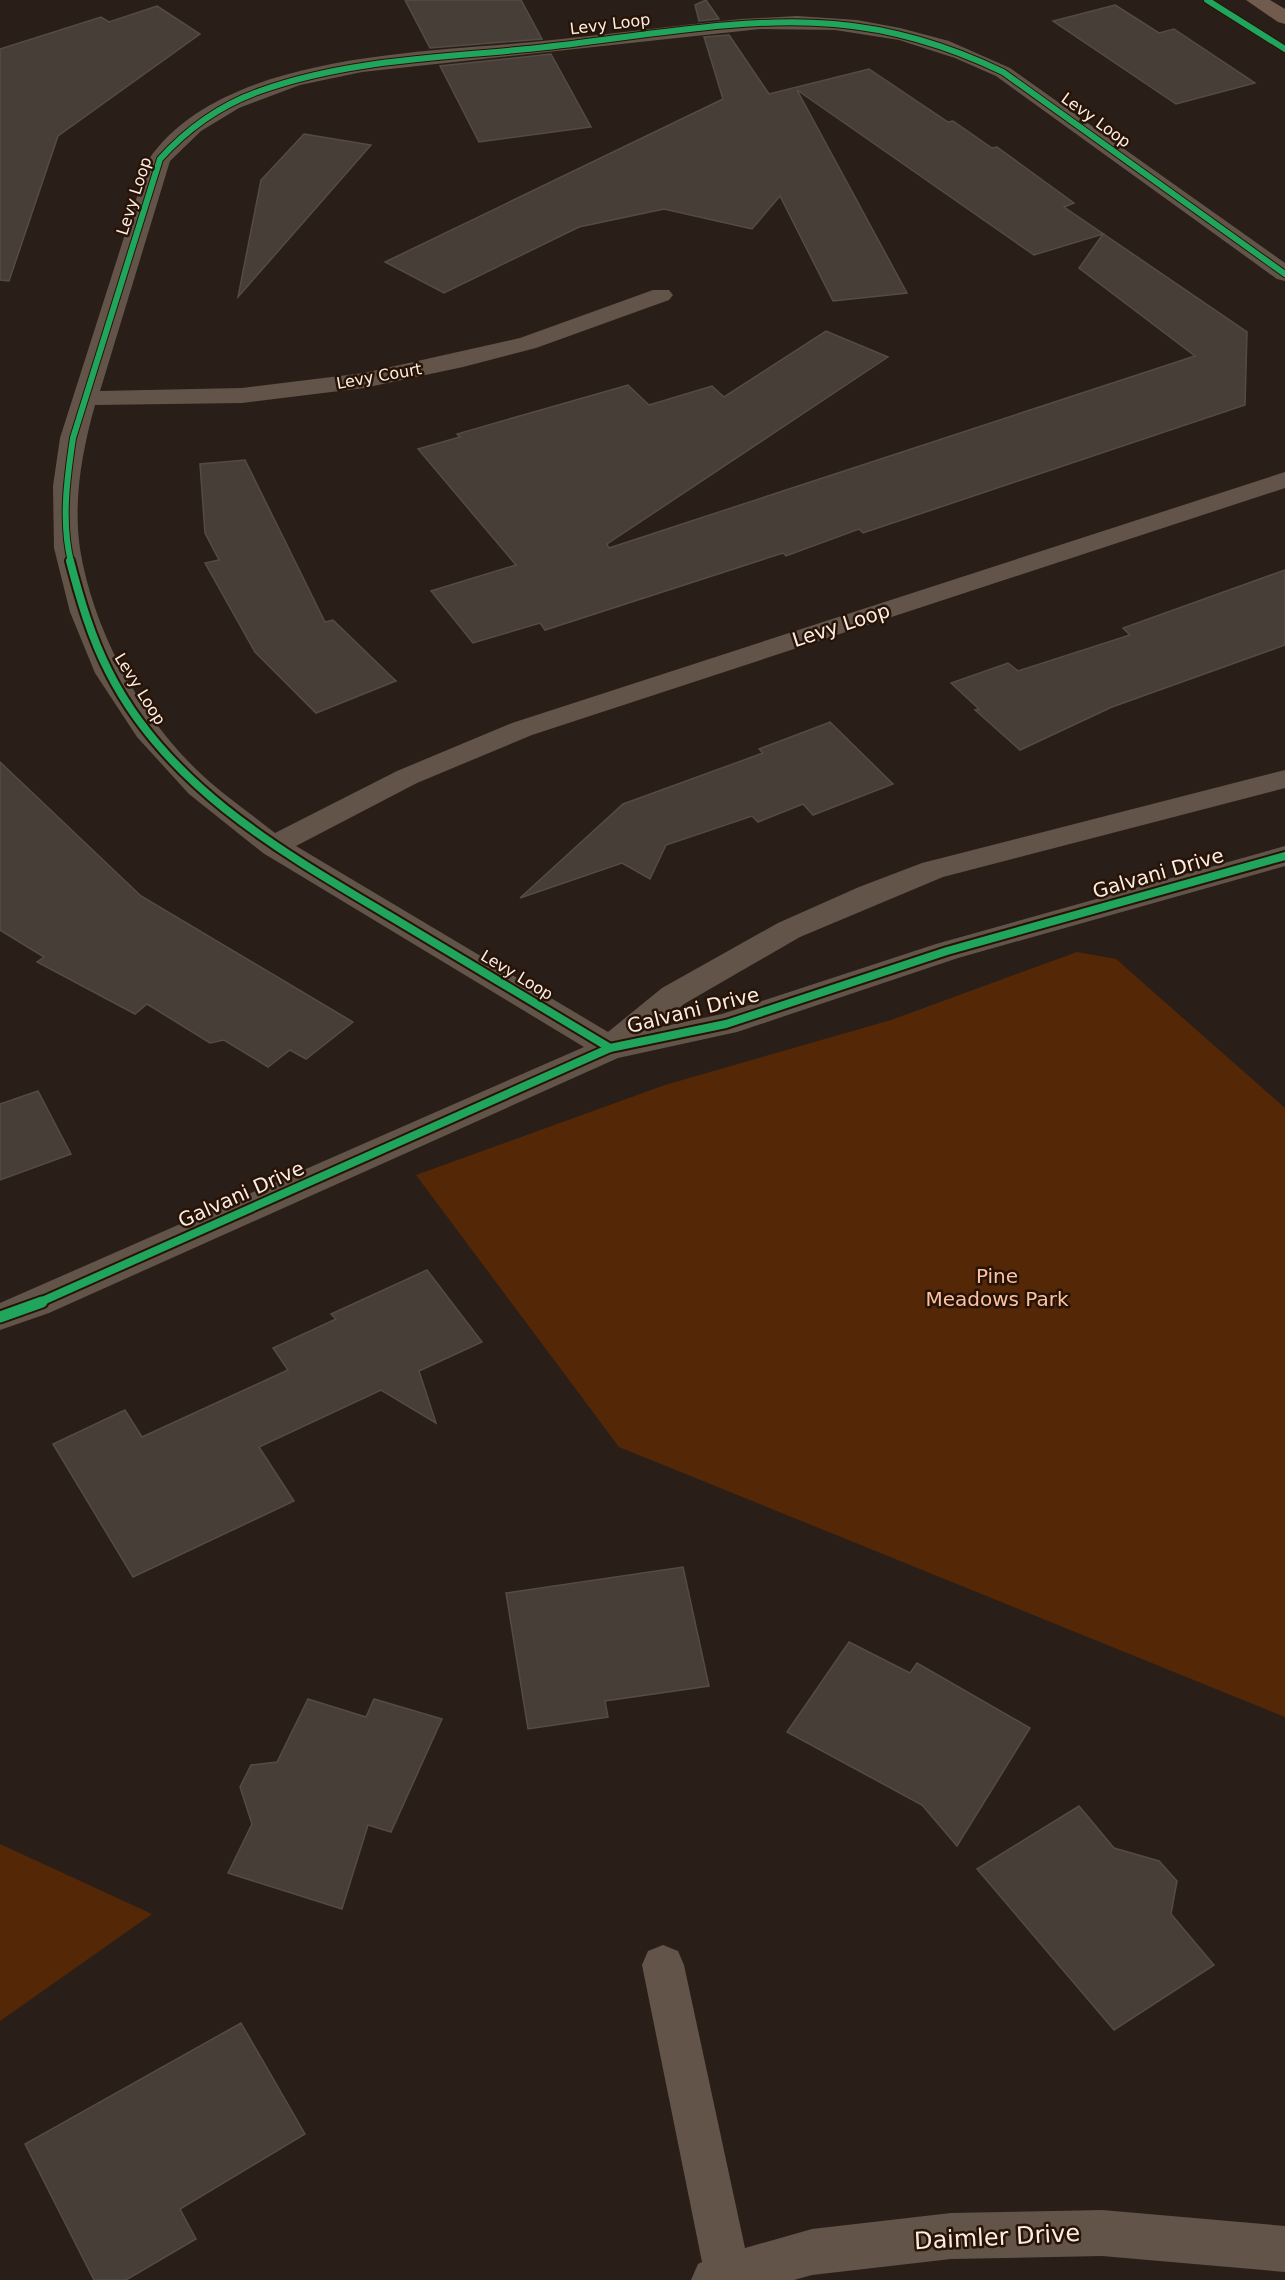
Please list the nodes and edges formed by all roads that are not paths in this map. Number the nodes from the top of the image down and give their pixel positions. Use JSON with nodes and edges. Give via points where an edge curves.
{"nodes":[{"id":1,"x":1256,"y":0,"type":"edge"},
{"id":2,"x":1285,"y":18,"type":"edge"},
{"id":3,"x":1285,"y":274,"type":"edge"},
{"id":4,"x":661,"y":295,"type":"dead end"},
{"id":5,"x":87,"y":398,"type":"junction"},
{"id":6,"x":1285,"y":480,"type":"edge"},
{"id":7,"x":1285,"y":779,"type":"edge"},
{"id":8,"x":273,"y":846,"type":"junction"},
{"id":9,"x":1285,"y":856,"type":"edge"},
{"id":10,"x":610,"y":1048,"type":"junction"},
{"id":11,"x":0,"y":1317,"type":"edge"},
{"id":12,"x":663,"y":1965,"type":"dead end"},
{"id":13,"x":1285,"y":2249,"type":"edge"},
{"id":14,"x":721,"y":2278,"type":"edge"}],
"edges":[{"from":1,"to":2,"type":"main road"},
{"from":3,"to":5,"type":"street","name":"Levy Loop","via":[[1003,72],[969,54],[879,29],[832,23],[748,23],[344,69],[286,83],[224,105],[179,136],[160,159]]},
{"from":4,"to":5,"type":"street","name":"Levy Court","via":[[530,342],[353,382],[188,398]]},
{"from":5,"to":8,"type":"street","name":"Levy Loop","via":[[73,438],[66,486],[68,548],[83,612],[109,673],[147,731],[199,788]]},
{"from":6,"to":8,"type":"street","name":"Levy Loop","via":[[522,729],[406,777]]},
{"from":7,"to":10,"type":"street","name":"Galvani Drive","via":[[933,870],[870,894],[789,930],[673,996]]},
{"from":8,"to":10,"type":"street","name":"Levy Loop"},
{"from":9,"to":10,"type":"street","name":"Galvani Drive","via":[[947,951],[726,1024]]},
{"from":10,"to":11,"type":"street","name":"Galvani Drive","via":[[58,1295]]},
{"from":12,"to":14,"type":"street"},
{"from":13,"to":14,"type":"street","name":"Daimler Drive","via":[[1102,2233],[951,2236],[812,2252]]}]}
